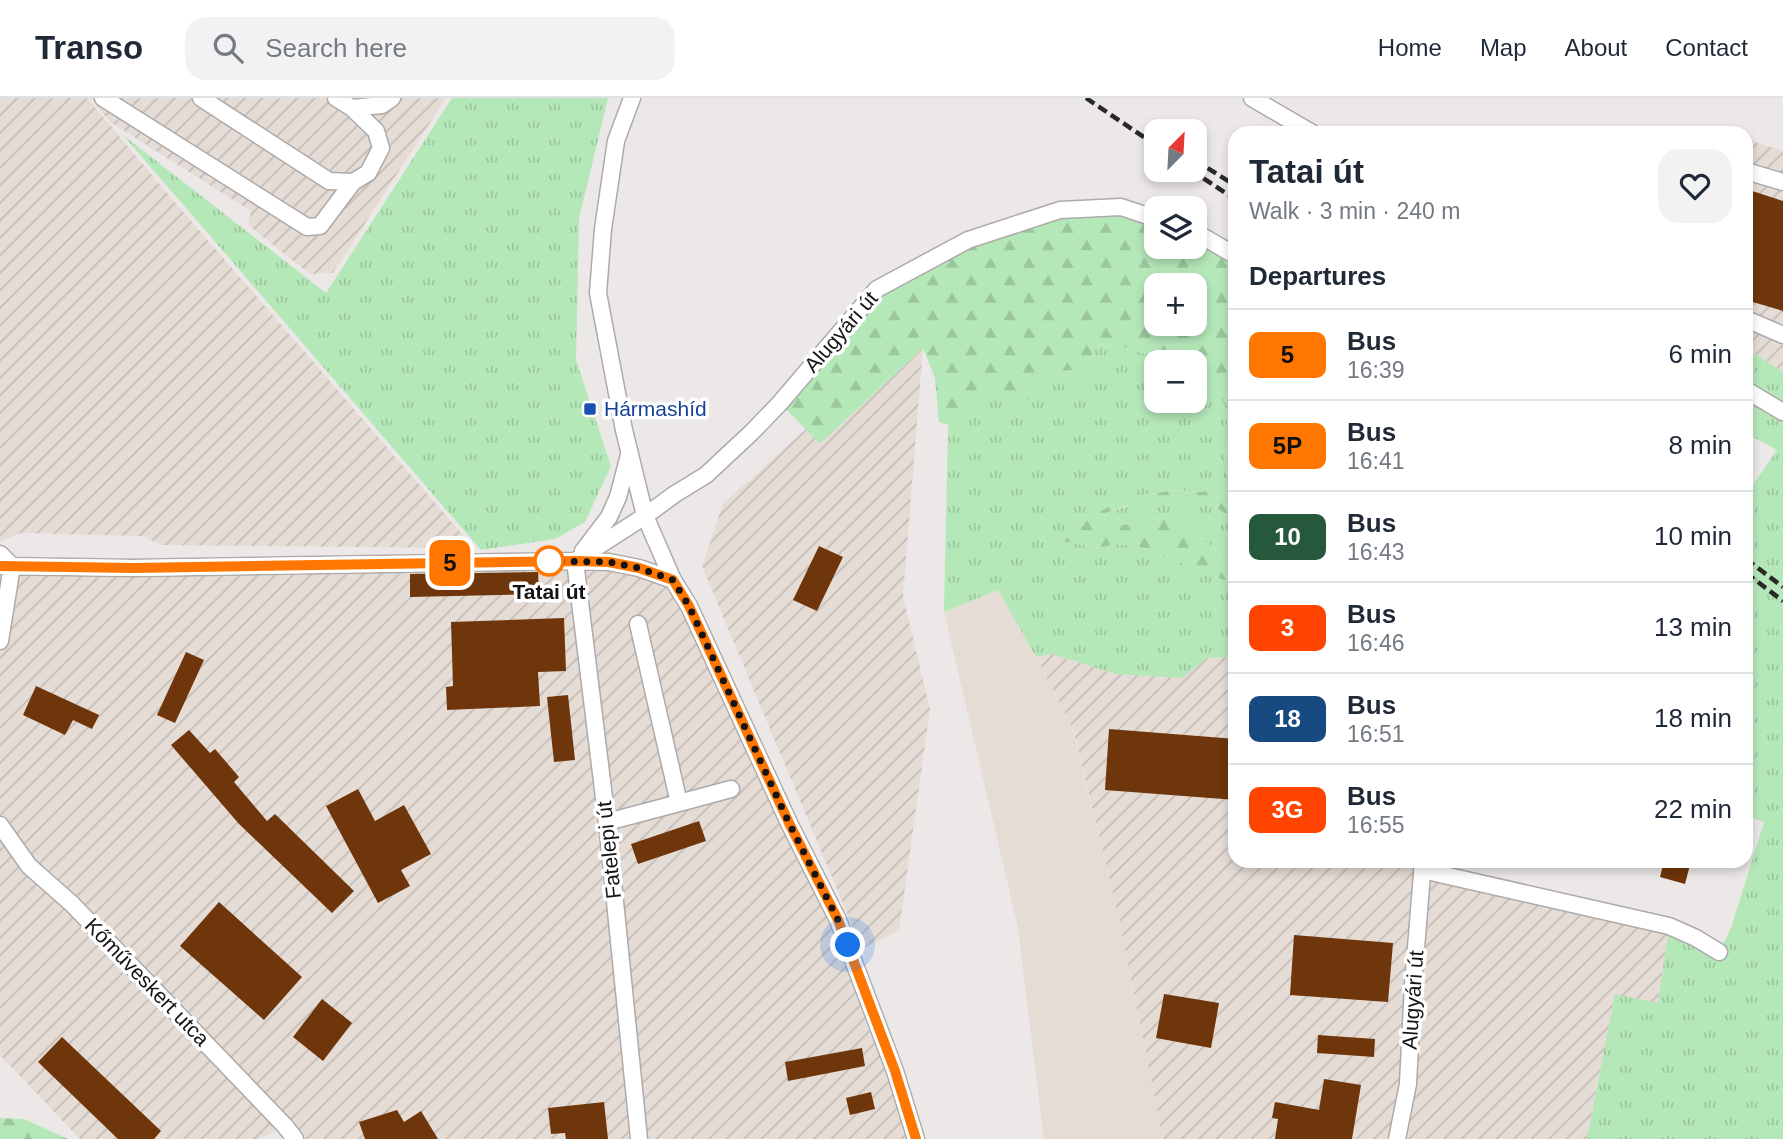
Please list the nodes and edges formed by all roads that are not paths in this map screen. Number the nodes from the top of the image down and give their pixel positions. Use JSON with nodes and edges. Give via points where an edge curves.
{"nodes":[{"id":1,"x":103,"y":98,"type":"edge"},
{"id":2,"x":201,"y":98,"type":"edge"},
{"id":3,"x":336,"y":98,"type":"edge"},
{"id":4,"x":392,"y":98,"type":"edge"},
{"id":5,"x":632,"y":98,"type":"edge"},
{"id":6,"x":1252,"y":98,"type":"edge"},
{"id":7,"x":352,"y":108,"type":"junction"},
{"id":8,"x":1300,"y":126,"type":"edge"},
{"id":9,"x":1753,"y":173,"type":"edge"},
{"id":10,"x":352,"y":182,"type":"junction"},
{"id":11,"x":1783,"y":182,"type":"edge"},
{"id":12,"x":1144,"y":215,"type":"edge"},
{"id":13,"x":1207,"y":239,"type":"edge"},
{"id":14,"x":1228,"y":251,"type":"edge"},
{"id":15,"x":1753,"y":322,"type":"edge"},
{"id":16,"x":1783,"y":335,"type":"edge"},
{"id":17,"x":1753,"y":393,"type":"edge"},
{"id":18,"x":1783,"y":412,"type":"edge"},
{"id":19,"x":630,"y":450,"type":"junction"},
{"id":20,"x":645,"y":516,"type":"junction"},
{"id":21,"x":0,"y":554,"type":"edge"},
{"id":22,"x":576,"y":561,"type":"junction"},
{"id":23,"x":6,"y":566,"type":"edge"},
{"id":24,"x":673,"y":580,"type":"junction"},
{"id":25,"x":638,"y":624,"type":"dead end"},
{"id":26,"x":0,"y":642,"type":"edge"},
{"id":27,"x":732,"y":789,"type":"dead end"},
{"id":28,"x":679,"y":803,"type":"junction"},
{"id":29,"x":607,"y":822,"type":"junction"},
{"id":30,"x":0,"y":825,"type":"edge"},
{"id":31,"x":1423,"y":868,"type":"edge"},
{"id":32,"x":1435,"y":868,"type":"edge"},
{"id":33,"x":1719,"y":952,"type":"dead end"},
{"id":34,"x":295,"y":1139,"type":"edge"},
{"id":35,"x":639,"y":1139,"type":"edge"},
{"id":36,"x":916,"y":1139,"type":"edge"},
{"id":37,"x":1397,"y":1139,"type":"edge"}],
"edges":[{"from":1,"to":10,"type":"street","via":[[307,227],[320,226]]},
{"from":2,"to":10,"type":"street","via":[[329,181]]},
{"from":3,"to":7,"type":"street"},
{"from":4,"to":7,"type":"street","via":[[382,106]]},
{"from":5,"to":19,"type":"street","via":[[615,141],[598,293]]},
{"from":6,"to":8,"type":"street"},
{"from":7,"to":10,"type":"street","via":[[376,131],[382,148],[368,173]]},
{"from":9,"to":11,"type":"street"},
{"from":12,"to":20,"type":"street","name":"Alugyári út","via":[[1121,207],[1060,210],[968,240],[877,289],[752,432],[706,475]]},
{"from":13,"to":14,"type":"street"},
{"from":15,"to":16,"type":"street"},
{"from":17,"to":18,"type":"street"},
{"from":19,"to":20,"type":"street"},
{"from":19,"to":22,"type":"street","via":[[609,517]]},
{"from":20,"to":22,"type":"street","name":"Alugyári út"},
{"from":20,"to":24,"type":"street"},
{"from":21,"to":23,"type":"street"},
{"from":22,"to":23,"type":"street"},
{"from":22,"to":24,"type":"street","via":[[609,562]]},
{"from":22,"to":29,"type":"street","name":"Fatelepi út"},
{"from":23,"to":26,"type":"street"},
{"from":24,"to":36,"type":"street","via":[[838,920]]},
{"from":25,"to":28,"type":"street"},
{"from":27,"to":28,"type":"street"},
{"from":28,"to":29,"type":"street"},
{"from":29,"to":35,"type":"street","name":"Fatelepi út"},
{"from":30,"to":34,"type":"street","name":"Kőműveskert utca","via":[[29,866],[72,904]]},
{"from":31,"to":37,"type":"street","name":"Alugyári út","via":[[1408,1084]]},
{"from":32,"to":33,"type":"street","via":[[1669,926]]}]}
